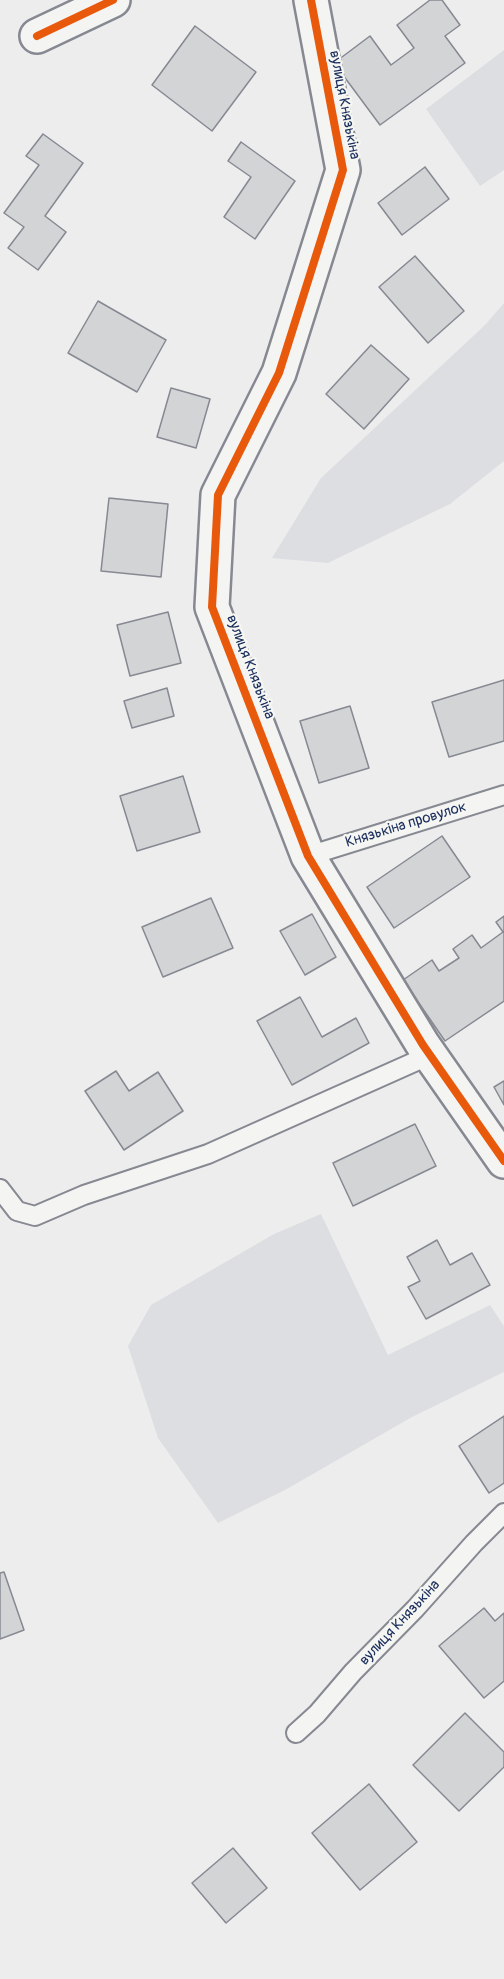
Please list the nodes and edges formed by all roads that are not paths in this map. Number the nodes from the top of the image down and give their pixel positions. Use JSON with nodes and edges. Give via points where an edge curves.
{"nodes":[{"id":1,"x":113,"y":0,"type":"edge"},
{"id":2,"x":310,"y":0,"type":"edge"},
{"id":3,"x":37,"y":36,"type":"dead end"},
{"id":4,"x":504,"y":795,"type":"edge"},
{"id":5,"x":308,"y":856,"type":"junction"},
{"id":6,"x":430,"y":1055,"type":"junction"},
{"id":7,"x":504,"y":1161,"type":"edge"},
{"id":8,"x":0,"y":1189,"type":"edge"},
{"id":9,"x":504,"y":1513,"type":"edge"},
{"id":10,"x":296,"y":1733,"type":"dead end"}],
"edges":[{"from":1,"to":3,"type":"street"},
{"from":2,"to":5,"type":"street","name":"вулиця Князькіна","via":[[343,170],[279,373],[218,495],[212,608]]},
{"from":4,"to":5,"type":"lane","name":"Князькіна провулок"},
{"from":5,"to":6,"type":"street","name":"вулиця Князькіна"},
{"from":6,"to":7,"type":"street","name":"вулиця Князькіна"},
{"from":6,"to":8,"type":"lane","via":[[208,1154],[84,1195],[36,1216],[17,1211]]},
{"from":9,"to":10,"type":"lane","name":"вулиця Князькіна"}]}
